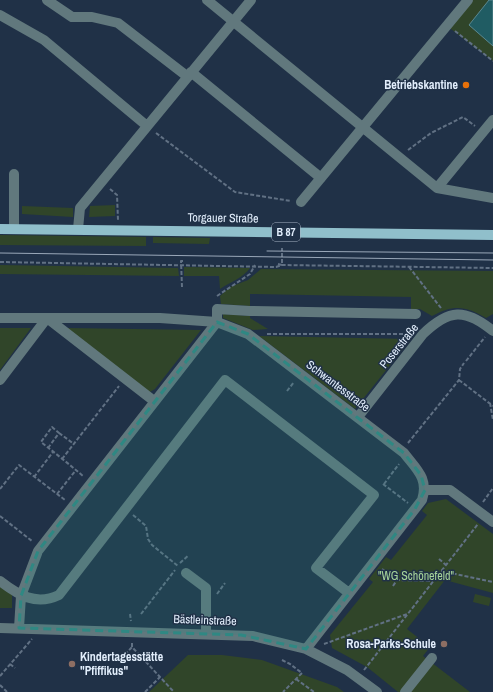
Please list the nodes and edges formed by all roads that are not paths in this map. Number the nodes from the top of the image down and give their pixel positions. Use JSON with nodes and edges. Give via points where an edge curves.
{"nodes":[{"id":1,"x":47,"y":0,"type":"edge"},
{"id":2,"x":207,"y":0,"type":"edge"},
{"id":3,"x":251,"y":0,"type":"edge"},
{"id":4,"x":468,"y":0,"type":"edge"},
{"id":5,"x":0,"y":15,"type":"edge"},
{"id":6,"x":233,"y":21,"type":"junction"},
{"id":7,"x":190,"y":74,"type":"junction"},
{"id":8,"x":493,"y":120,"type":"edge"},
{"id":9,"x":147,"y":126,"type":"junction"},
{"id":10,"x":363,"y":127,"type":"junction"},
{"id":11,"x":14,"y":174,"type":"dead end"},
{"id":12,"x":321,"y":178,"type":"junction"},
{"id":13,"x":437,"y":188,"type":"junction"},
{"id":14,"x":493,"y":198,"type":"edge"},
{"id":15,"x":301,"y":202,"type":"road end"},
{"id":16,"x":0,"y":228,"type":"edge"},
{"id":17,"x":14,"y":229,"type":"junction"},
{"id":18,"x":78,"y":229,"type":"junction"},
{"id":19,"x":493,"y":235,"type":"edge"},
{"id":20,"x":416,"y":314,"type":"dead end"},
{"id":21,"x":0,"y":318,"type":"edge"},
{"id":22,"x":48,"y":318,"type":"junction"},
{"id":23,"x":217,"y":322,"type":"junction"},
{"id":24,"x":490,"y":333,"type":"edge"},
{"id":25,"x":0,"y":380,"type":"edge"},
{"id":26,"x":154,"y":402,"type":"junction"},
{"id":27,"x":358,"y":417,"type":"junction"},
{"id":28,"x":425,"y":490,"type":"junction"},
{"id":29,"x":493,"y":522,"type":"edge"},
{"id":30,"x":186,"y":573,"type":"dead end"},
{"id":31,"x":0,"y":581,"type":"edge"},
{"id":32,"x":349,"y":593,"type":"junction"},
{"id":33,"x":21,"y":596,"type":"junction"},
{"id":34,"x":0,"y":628,"type":"edge"},
{"id":35,"x":19,"y":628,"type":"junction"},
{"id":36,"x":206,"y":633,"type":"junction"},
{"id":37,"x":306,"y":649,"type":"junction"},
{"id":38,"x":432,"y":658,"type":"dead end"},
{"id":39,"x":377,"y":692,"type":"edge"},
{"id":40,"x":405,"y":692,"type":"edge"}],
"edges":[{"from":1,"to":7,"type":"street","via":[[72,17],[92,17],[118,23]]},
{"from":2,"to":6,"type":"street"},
{"from":3,"to":6,"type":"street"},
{"from":4,"to":10,"type":"street"},
{"from":5,"to":9,"type":"street","via":[[44,40]]},
{"from":6,"to":7,"type":"street"},
{"from":6,"to":10,"type":"street"},
{"from":7,"to":9,"type":"street"},
{"from":7,"to":12,"type":"street"},
{"from":8,"to":13,"type":"street"},
{"from":9,"to":18,"type":"street","via":[[80,208]]},
{"from":10,"to":12,"type":"street"},
{"from":10,"to":13,"type":"street"},
{"from":11,"to":17,"type":"street"},
{"from":12,"to":15,"type":"street"},
{"from":13,"to":14,"type":"street"},
{"from":16,"to":17,"type":"main road","name":"Torgauer Straße","number":"B 87"},
{"from":17,"to":18,"type":"main road","name":"Torgauer Straße","number":"B 87"},
{"from":18,"to":19,"type":"main road","name":"Torgauer Straße","number":"B 87"},
{"from":20,"to":23,"type":"street","via":[[217,309]]},
{"from":21,"to":22,"type":"street","name":"Schwantesstraße"},
{"from":22,"to":23,"type":"street","name":"Schwantesstraße","via":[[160,318]]},
{"from":22,"to":25,"type":"street"},
{"from":22,"to":26,"type":"street"},
{"from":23,"to":26,"type":"street"},
{"from":23,"to":27,"type":"street","name":"Schwantesstraße","via":[[248,334]]},
{"from":24,"to":27,"type":"street","name":"Poserstraße","via":[[474,317],[464,315],[448,316],[434,324],[423,334]]},
{"from":26,"to":33,"type":"street","via":[[41,547]]},
{"from":27,"to":28,"type":"street","name":"Schwantesstraße","via":[[415,464]]},
{"from":28,"to":29,"type":"street","via":[[450,490]]},
{"from":28,"to":32,"type":"street","via":[[415,509]]},
{"from":30,"to":36,"type":"street","via":[[206,588]]},
{"from":31,"to":33,"type":"street"},
{"from":32,"to":33,"type":"street","via":[[316,568],[374,495],[225,380],[59,595],[42,600]]},
{"from":32,"to":37,"type":"street"},
{"from":33,"to":35,"type":"street"},
{"from":34,"to":35,"type":"street","name":"Bästleinstraße"},
{"from":35,"to":36,"type":"street","name":"Bästleinstraße"},
{"from":36,"to":37,"type":"street","name":"Bästleinstraße","via":[[253,636]]},
{"from":37,"to":39,"type":"street","name":"Bästleinstraße","via":[[347,670]]},
{"from":38,"to":40,"type":"street"}]}
